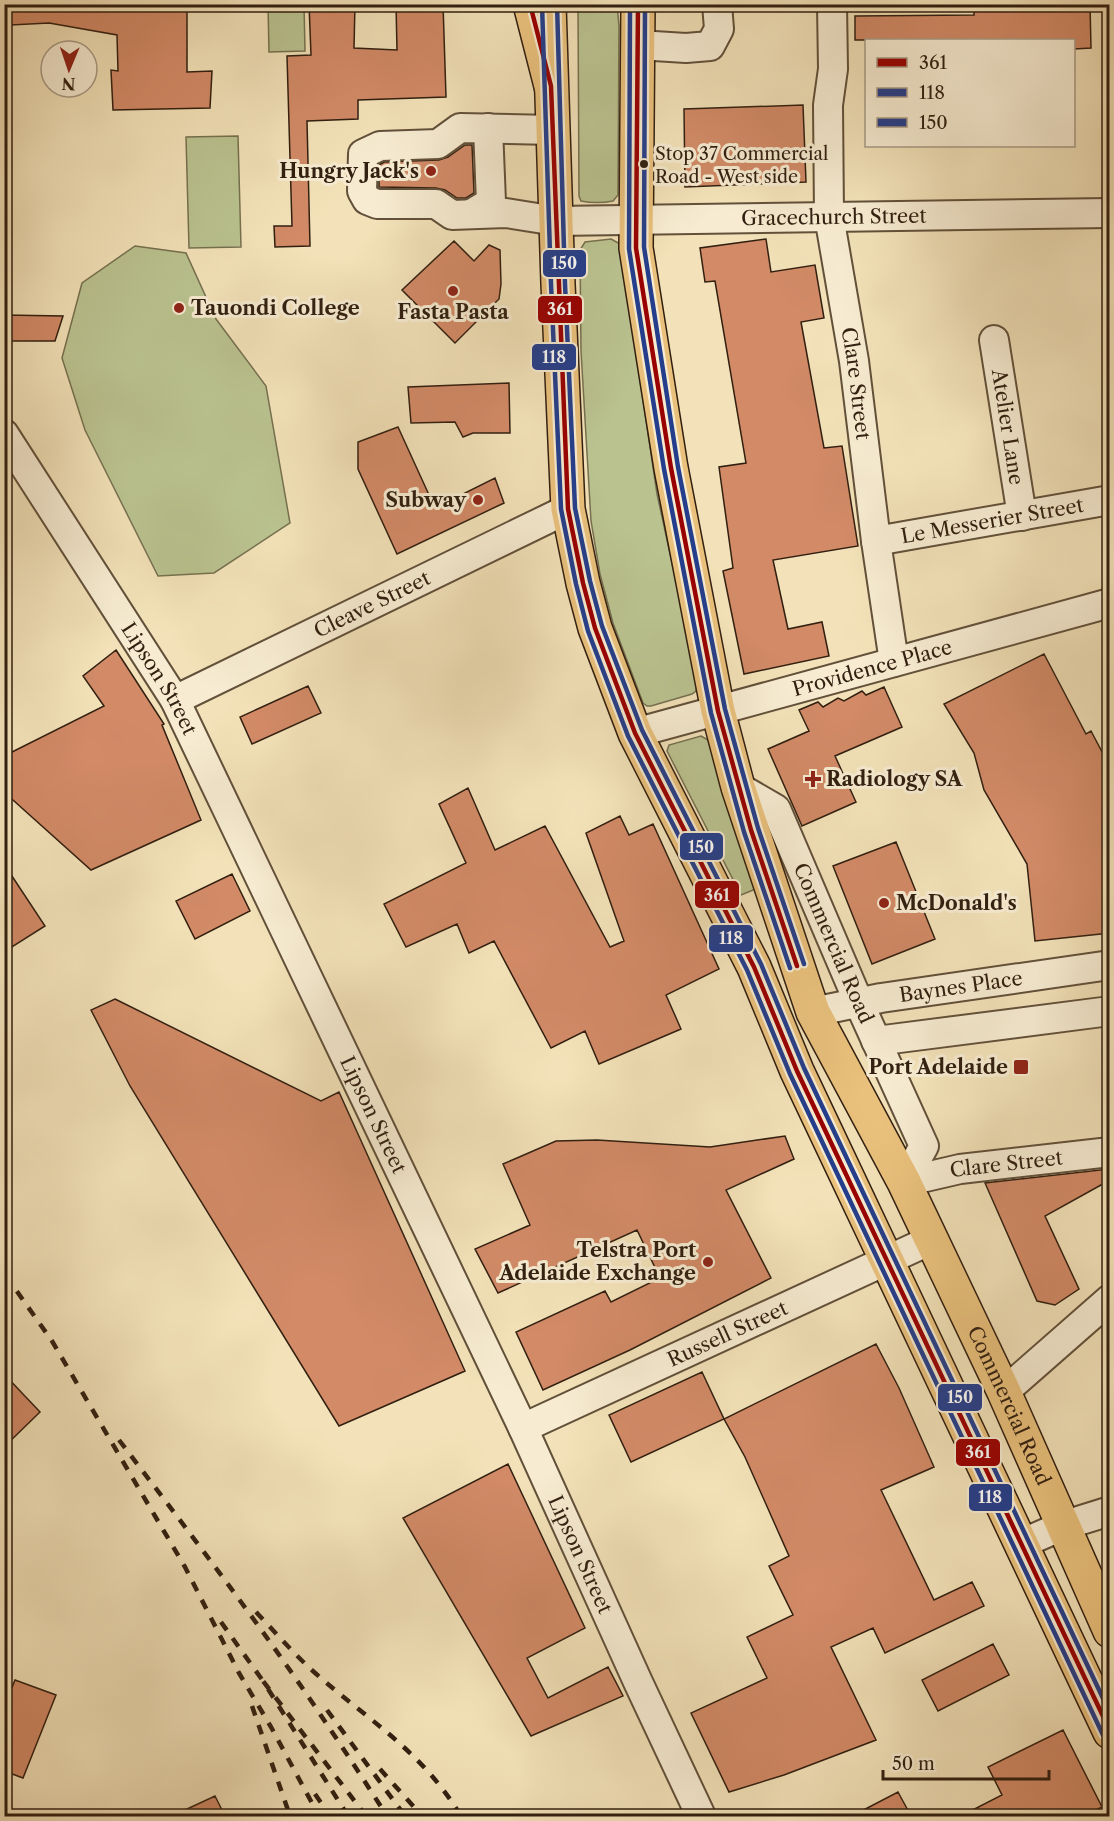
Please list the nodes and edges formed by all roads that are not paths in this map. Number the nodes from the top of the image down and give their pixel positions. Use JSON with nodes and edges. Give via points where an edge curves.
{"nodes":[{"id":1,"x":530,"y":4,"type":"edge"},
{"id":2,"x":549,"y":4,"type":"edge"},
{"id":3,"x":638,"y":4,"type":"edge"},
{"id":4,"x":717,"y":4,"type":"edge"},
{"id":5,"x":832,"y":4,"type":"edge"},
{"id":6,"x":638,"y":45,"type":"junction"},
{"id":7,"x":551,"y":86,"type":"junction"},
{"id":8,"x":474,"y":128,"type":"junction"},
{"id":9,"x":553,"y":130,"type":"junction"},
{"id":10,"x":489,"y":210,"type":"junction"},
{"id":11,"x":1110,"y":213,"type":"edge"},
{"id":12,"x":829,"y":216,"type":"junction"},
{"id":13,"x":635,"y":221,"type":"junction"},
{"id":14,"x":556,"y":222,"type":"junction"},
{"id":15,"x":994,"y":340,"type":"dead end"},
{"id":16,"x":4,"y":434,"type":"edge"},
{"id":17,"x":1110,"y":501,"type":"edge"},
{"id":18,"x":568,"y":509,"type":"junction"},
{"id":19,"x":1022,"y":516,"type":"junction"},
{"id":20,"x":876,"y":541,"type":"junction"},
{"id":21,"x":1110,"y":603,"type":"edge"},
{"id":22,"x":894,"y":662,"type":"junction"},
{"id":23,"x":175,"y":700,"type":"junction"},
{"id":24,"x":718,"y":711,"type":"junction"},
{"id":25,"x":635,"y":733,"type":"junction"},
{"id":26,"x":738,"y":787,"type":"junction"},
{"id":27,"x":1110,"y":965,"type":"edge"},
{"id":28,"x":753,"y":967,"type":"junction"},
{"id":29,"x":859,"y":1003,"type":"junction"},
{"id":30,"x":1110,"y":1011,"type":"edge"},
{"id":31,"x":813,"y":1012,"type":"junction"},
{"id":32,"x":876,"y":1041,"type":"junction"},
{"id":33,"x":797,"y":1071,"type":"junction"},
{"id":34,"x":1110,"y":1152,"type":"edge"},
{"id":35,"x":904,"y":1182,"type":"junction"},
{"id":36,"x":931,"y":1240,"type":"junction"},
{"id":37,"x":886,"y":1260,"type":"junction"},
{"id":38,"x":1110,"y":1299,"type":"edge"},
{"id":39,"x":984,"y":1352,"type":"junction"},
{"id":40,"x":1004,"y":1392,"type":"junction"},
{"id":41,"x":956,"y":1406,"type":"junction"},
{"id":42,"x":523,"y":1428,"type":"junction"},
{"id":43,"x":1110,"y":1511,"type":"edge"},
{"id":44,"x":1062,"y":1526,"type":"junction"},
{"id":45,"x":1022,"y":1544,"type":"junction"},
{"id":46,"x":1110,"y":1631,"type":"edge"},
{"id":47,"x":1106,"y":1717,"type":"edge"},
{"id":48,"x":701,"y":1816,"type":"edge"}],
"edges":[{"from":1,"to":7,"type":"main road"},
{"from":2,"to":7,"type":"main road"},
{"from":3,"to":6,"type":"main road","name":"Commercial Road"},
{"from":4,"to":6,"type":"street","via":[[719,28],[710,46]]},
{"from":5,"to":12,"type":"street","name":"Clare Street"},
{"from":6,"to":13,"type":"main road","name":"Commercial Road"},
{"from":7,"to":9,"type":"main road"},
{"from":8,"to":9,"type":"street"},
{"from":8,"to":10,"type":"street"},
{"from":8,"to":10,"type":"street","name":"Gracechurch Street","via":[[438,144],[367,150],[363,154],[362,191],[367,200],[376,204],[436,204],[452,214]]},
{"from":9,"to":14,"type":"main road"},
{"from":10,"to":14,"type":"street","name":"Gracechurch Street"},
{"from":11,"to":12,"type":"street","name":"Gracechurch Street"},
{"from":12,"to":13,"type":"street","name":"Gracechurch Street"},
{"from":12,"to":20,"type":"street","name":"Clare Street","via":[[854,361]]},
{"from":13,"to":14,"type":"street","name":"Gracechurch Street"},
{"from":13,"to":24,"type":"main road","name":"Commercial Road","via":[[671,468]]},
{"from":14,"to":18,"type":"main road"},
{"from":15,"to":19,"type":"street","name":"Atelier Lane"},
{"from":16,"to":23,"type":"street","name":"Lipson Street"},
{"from":17,"to":19,"type":"street","name":"Le Messerier Street"},
{"from":18,"to":23,"type":"street","name":"Cleave Street"},
{"from":18,"to":25,"type":"main road","via":[[596,628]]},
{"from":19,"to":20,"type":"street","name":"Le Messerier Street"},
{"from":20,"to":22,"type":"street","name":"Clare Street"},
{"from":21,"to":22,"type":"street","name":"Providence Place"},
{"from":22,"to":24,"type":"street","name":"Providence Place"},
{"from":23,"to":42,"type":"street","name":"Lipson Street"},
{"from":24,"to":25,"type":"street","name":"Providence Place"},
{"from":24,"to":26,"type":"main road","name":"Commercial Road"},
{"from":25,"to":28,"type":"main road"},
{"from":26,"to":29,"type":"street","name":"Commercial Road","via":[[776,809]]},
{"from":26,"to":31,"type":"main road","name":"Commercial Road"},
{"from":27,"to":29,"type":"street","name":"Baynes Place"},
{"from":28,"to":31,"type":"main road","via":[[777,975]]},
{"from":28,"to":33,"type":"main road"},
{"from":29,"to":31,"type":"street","name":"Baynes Place"},
{"from":29,"to":32,"type":"street","name":"Commercial Road"},
{"from":30,"to":32,"type":"street"},
{"from":31,"to":33,"type":"main road","via":[[813,1035]]},
{"from":31,"to":35,"type":"main road","name":"Commercial Road"},
{"from":32,"to":35,"type":"street","name":"Commercial Road","via":[[924,1146]]},
{"from":33,"to":37,"type":"main road"},
{"from":34,"to":35,"type":"street","name":"Clare Street","via":[[960,1169]]},
{"from":35,"to":36,"type":"main road","name":"Commercial Road"},
{"from":36,"to":37,"type":"street","name":"Russell Street"},
{"from":36,"to":39,"type":"main road","name":"Commercial Road"},
{"from":37,"to":41,"type":"main road"},
{"from":37,"to":42,"type":"street","name":"Russell Street"},
{"from":38,"to":40,"type":"street"},
{"from":39,"to":40,"type":"main road","name":"Commercial Road"},
{"from":39,"to":41,"type":"main road","via":[[977,1390]]},
{"from":40,"to":44,"type":"main road","name":"Commercial Road"},
{"from":41,"to":45,"type":"main road"},
{"from":42,"to":48,"type":"street","name":"Lipson Street"},
{"from":43,"to":44,"type":"street"},
{"from":44,"to":45,"type":"street"},
{"from":44,"to":46,"type":"main road","name":"Commercial Road"},
{"from":45,"to":47,"type":"main road"}]}
